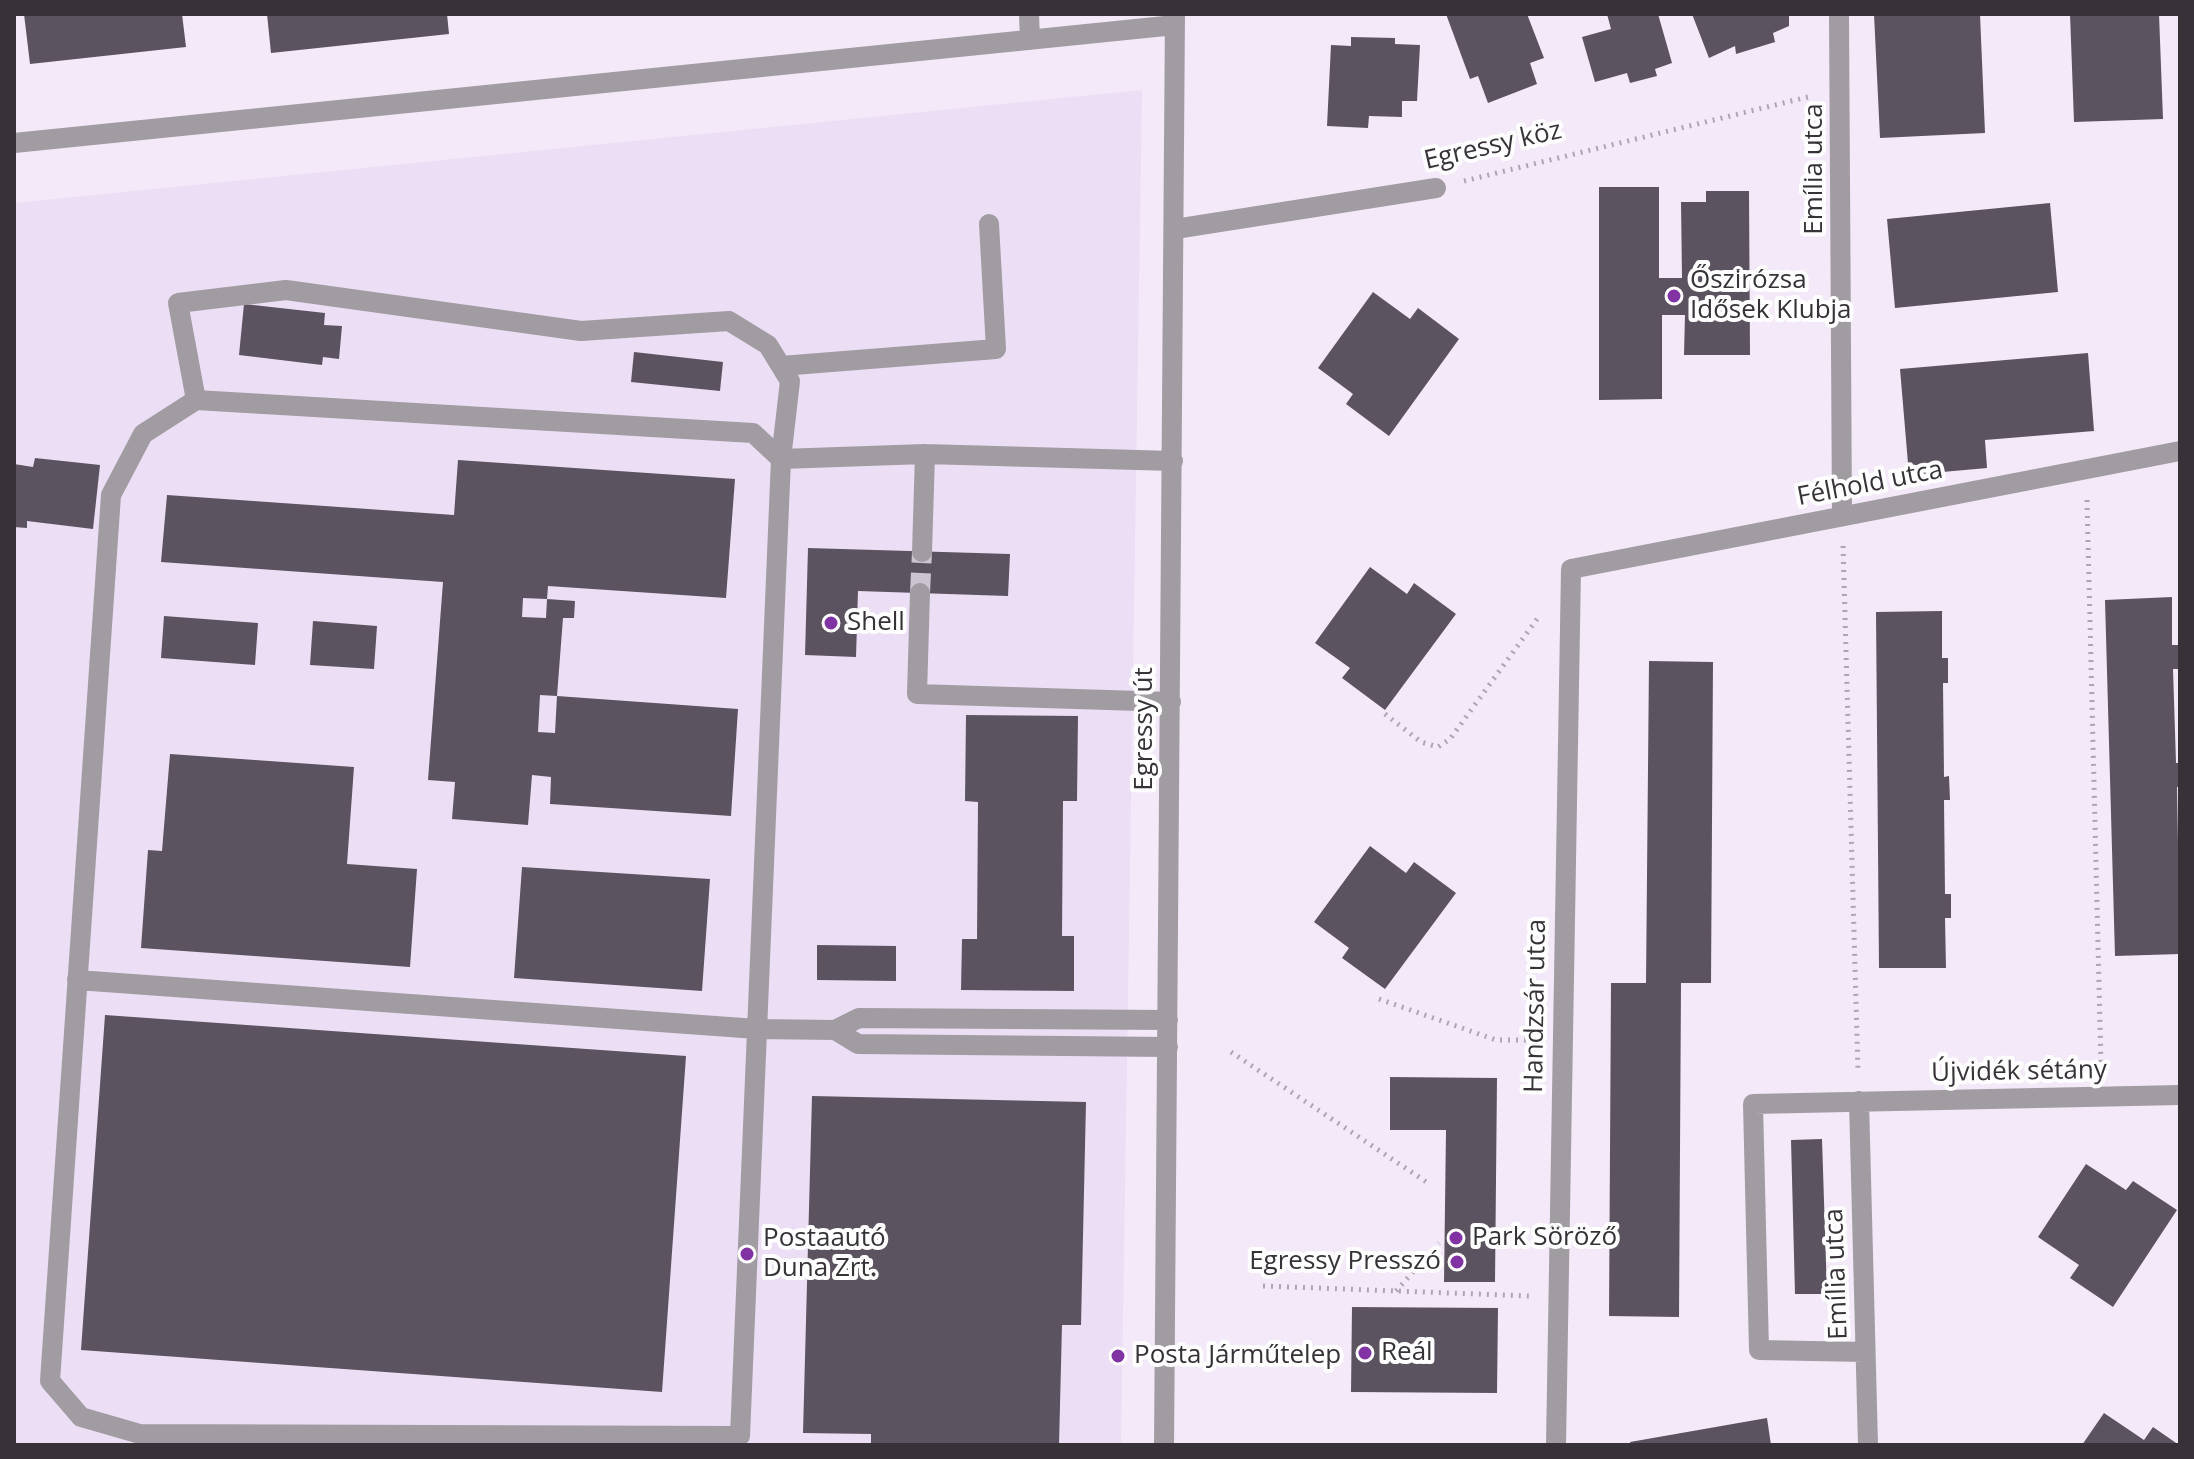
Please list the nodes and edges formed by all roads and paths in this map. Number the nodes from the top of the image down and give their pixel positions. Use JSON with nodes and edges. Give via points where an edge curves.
{"nodes":[{"id":1,"x":1029,"y":14,"type":"edge"},
{"id":2,"x":1839,"y":14,"type":"edge"},
{"id":3,"x":1175,"y":20,"type":"edge"},
{"id":4,"x":1030,"y":40,"type":"junction"},
{"id":5,"x":1818,"y":95,"type":"dead end"},
{"id":6,"x":14,"y":143,"type":"edge"},
{"id":7,"x":1436,"y":188,"type":"joint"},
{"id":8,"x":989,"y":224,"type":"dead end"},
{"id":9,"x":1175,"y":229,"type":"junction"},
{"id":10,"x":781,"y":366,"type":"junction"},
{"id":11,"x":196,"y":400,"type":"junction"},
{"id":12,"x":2180,"y":451,"type":"edge"},
{"id":13,"x":925,"y":454,"type":"junction"},
{"id":14,"x":781,"y":459,"type":"junction"},
{"id":15,"x":1173,"y":461,"type":"junction"},
{"id":16,"x":2086,"y":467,"type":"junction"},
{"id":17,"x":1842,"y":516,"type":"junction"},
{"id":18,"x":922,"y":552,"type":"tunnel mouth"},
{"id":19,"x":1571,"y":569,"type":"joint"},
{"id":20,"x":920,"y":593,"type":"tunnel mouth"},
{"id":21,"x":1543,"y":612,"type":"dead end"},
{"id":22,"x":1171,"y":702,"type":"junction"},
{"id":23,"x":1385,"y":714,"type":"dead end"},
{"id":24,"x":77,"y":980,"type":"junction"},
{"id":25,"x":1379,"y":999,"type":"dead end"},
{"id":26,"x":1168,"y":1020,"type":"junction"},
{"id":27,"x":757,"y":1029,"type":"junction"},
{"id":28,"x":835,"y":1030,"type":"junction"},
{"id":29,"x":1513,"y":1040,"type":"dead end"},
{"id":30,"x":1168,"y":1047,"type":"junction"},
{"id":31,"x":1231,"y":1052,"type":"dead end"},
{"id":32,"x":2180,"y":1095,"type":"edge"},
{"id":33,"x":2102,"y":1097,"type":"junction"},
{"id":34,"x":1859,"y":1101,"type":"junction"},
{"id":35,"x":1428,"y":1183,"type":"dead end"},
{"id":36,"x":1439,"y":1243,"type":"dead end"},
{"id":37,"x":1263,"y":1286,"type":"dead end"},
{"id":38,"x":1396,"y":1291,"type":"junction"},
{"id":39,"x":1496,"y":1294,"type":"dead end"},
{"id":40,"x":1865,"y":1352,"type":"junction"},
{"id":41,"x":1164,"y":1445,"type":"edge"},
{"id":42,"x":1556,"y":1445,"type":"edge"},
{"id":43,"x":1868,"y":1445,"type":"edge"}],
"edges":[{"from":1,"to":4,"type":"street"},
{"from":2,"to":17,"type":"street","name":"Emília utca"},
{"from":3,"to":4,"type":"street"},
{"from":3,"to":9,"type":"street","name":"Egressy út"},
{"from":4,"to":6,"type":"street"},
{"from":5,"to":7,"type":"path","name":"Egressy köz"},
{"from":7,"to":9,"type":"street","name":"Egressy köz"},
{"from":8,"to":10,"type":"street","via":[[996,349]]},
{"from":9,"to":15,"type":"street","name":"Egressy út"},
{"from":10,"to":11,"type":"street","via":[[768,345],[729,321],[581,331],[286,290],[178,303]]},
{"from":10,"to":14,"type":"street","via":[[790,381]]},
{"from":11,"to":14,"type":"street","via":[[753,433]]},
{"from":11,"to":24,"type":"street","via":[[143,434],[111,495]]},
{"from":12,"to":16,"type":"street","name":"Félhold utca"},
{"from":13,"to":14,"type":"street"},
{"from":13,"to":15,"type":"street"},
{"from":13,"to":18,"type":"street"},
{"from":14,"to":27,"type":"street"},
{"from":15,"to":22,"type":"street","name":"Egressy út"},
{"from":16,"to":17,"type":"street","name":"Félhold utca"},
{"from":16,"to":33,"type":"path"},
{"from":17,"to":19,"type":"street","name":"Félhold utca"},
{"from":17,"to":34,"type":"path"},
{"from":19,"to":42,"type":"street","name":"Handzsár utca"},
{"from":20,"to":22,"type":"street","via":[[917,694]]},
{"from":21,"to":23,"type":"path","via":[[1450,739],[1438,747],[1421,742]]},
{"from":22,"to":26,"type":"street","name":"Egressy út"},
{"from":24,"to":27,"type":"street"},
{"from":24,"to":27,"type":"street","via":[[50,1381],[81,1417],[140,1434],[740,1436]]},
{"from":25,"to":29,"type":"path","via":[[1496,1040]]},
{"from":26,"to":28,"type":"street","via":[[859,1018]]},
{"from":26,"to":30,"type":"street","name":"Egressy út"},
{"from":27,"to":28,"type":"street"},
{"from":28,"to":30,"type":"street","via":[[858,1044]]},
{"from":30,"to":41,"type":"street","name":"Egressy út"},
{"from":31,"to":35,"type":"path"},
{"from":32,"to":33,"type":"street","name":"Újvidék sétány"},
{"from":33,"to":34,"type":"street","name":"Újvidék sétány"},
{"from":34,"to":40,"type":"street","name":"Emília utca"},
{"from":34,"to":40,"type":"street","name":"Újvidék sétány","via":[[1753,1104],[1759,1350]]},
{"from":36,"to":38,"type":"path"},
{"from":37,"to":38,"type":"path"},
{"from":38,"to":39,"type":"path"},
{"from":40,"to":43,"type":"street","name":"Emília utca"}]}
